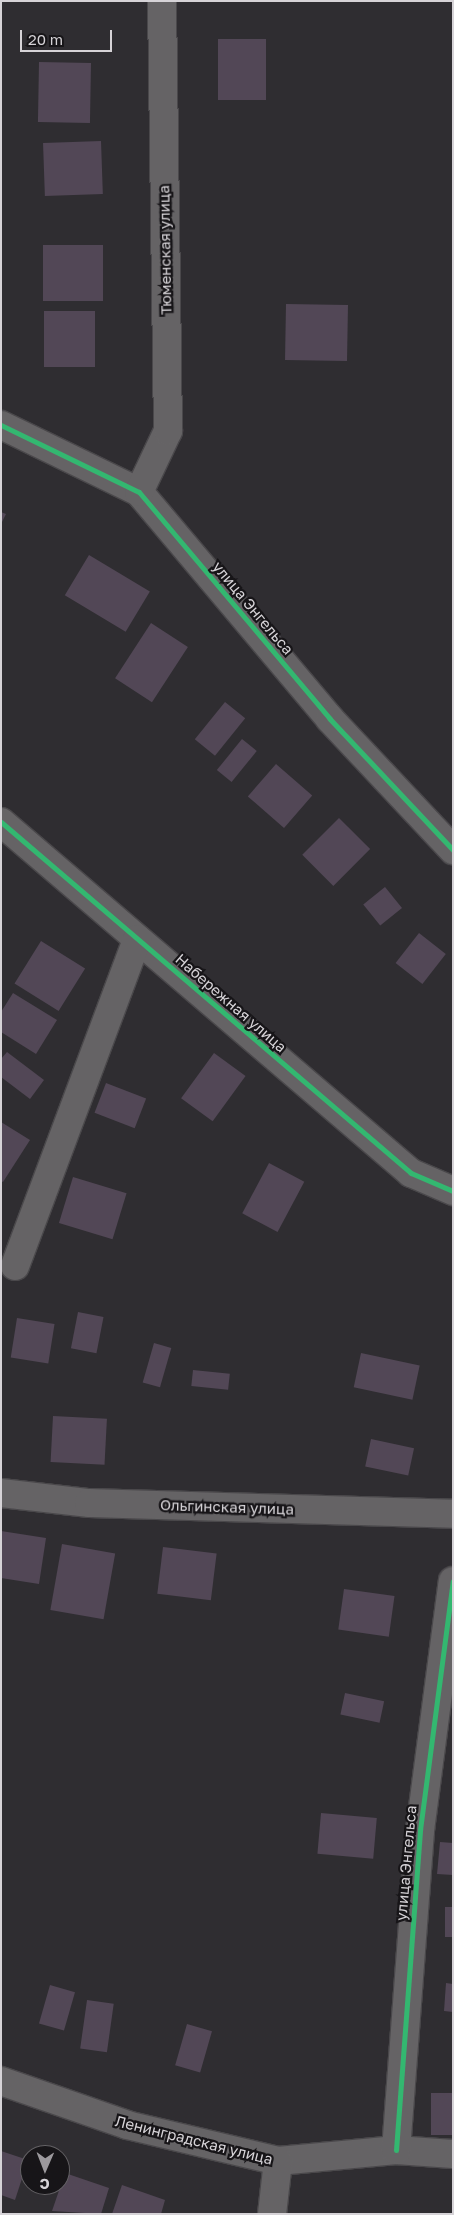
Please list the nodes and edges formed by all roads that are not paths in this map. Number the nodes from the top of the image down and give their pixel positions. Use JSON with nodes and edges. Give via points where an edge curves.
{"nodes":[{"id":1,"x":162,"y":1,"type":"edge"},
{"id":2,"x":1,"y":425,"type":"edge"},
{"id":3,"x":139,"y":492,"type":"junction"},
{"id":4,"x":1,"y":822,"type":"edge"},
{"id":5,"x":453,"y":850,"type":"edge"},
{"id":6,"x":137,"y":939,"type":"junction"},
{"id":7,"x":453,"y":1190,"type":"edge"},
{"id":8,"x":15,"y":1266,"type":"dead end"},
{"id":9,"x":1,"y":1494,"type":"edge"},
{"id":10,"x":453,"y":1514,"type":"edge"},
{"id":11,"x":453,"y":1581,"type":"edge"},
{"id":12,"x":1,"y":2081,"type":"edge"},
{"id":13,"x":396,"y":2150,"type":"junction"},
{"id":14,"x":453,"y":2154,"type":"edge"},
{"id":15,"x":278,"y":2161,"type":"junction"},
{"id":16,"x":272,"y":2214,"type":"edge"}],
"edges":[{"from":1,"to":3,"type":"street","name":"Тюменская улица","via":[[168,431]]},
{"from":2,"to":3,"type":"street","name":"улица Энгельса"},
{"from":3,"to":5,"type":"street","name":"улица Энгельса","via":[[330,719]]},
{"from":4,"to":6,"type":"street","name":"Набережная улица"},
{"from":6,"to":7,"type":"street","name":"Набережная улица","via":[[411,1173]]},
{"from":6,"to":8,"type":"street"},
{"from":9,"to":10,"type":"street","name":"Ольгинская улица","via":[[89,1503]]},
{"from":11,"to":13,"type":"street","name":"улица Энгельса","via":[[420,1830]]},
{"from":12,"to":15,"type":"street","name":"Ленинградская улица","via":[[127,2125]]},
{"from":13,"to":14,"type":"street","name":"Ленинградская улица"},
{"from":13,"to":15,"type":"street","name":"Ленинградская улица"},
{"from":15,"to":16,"type":"street"}]}
